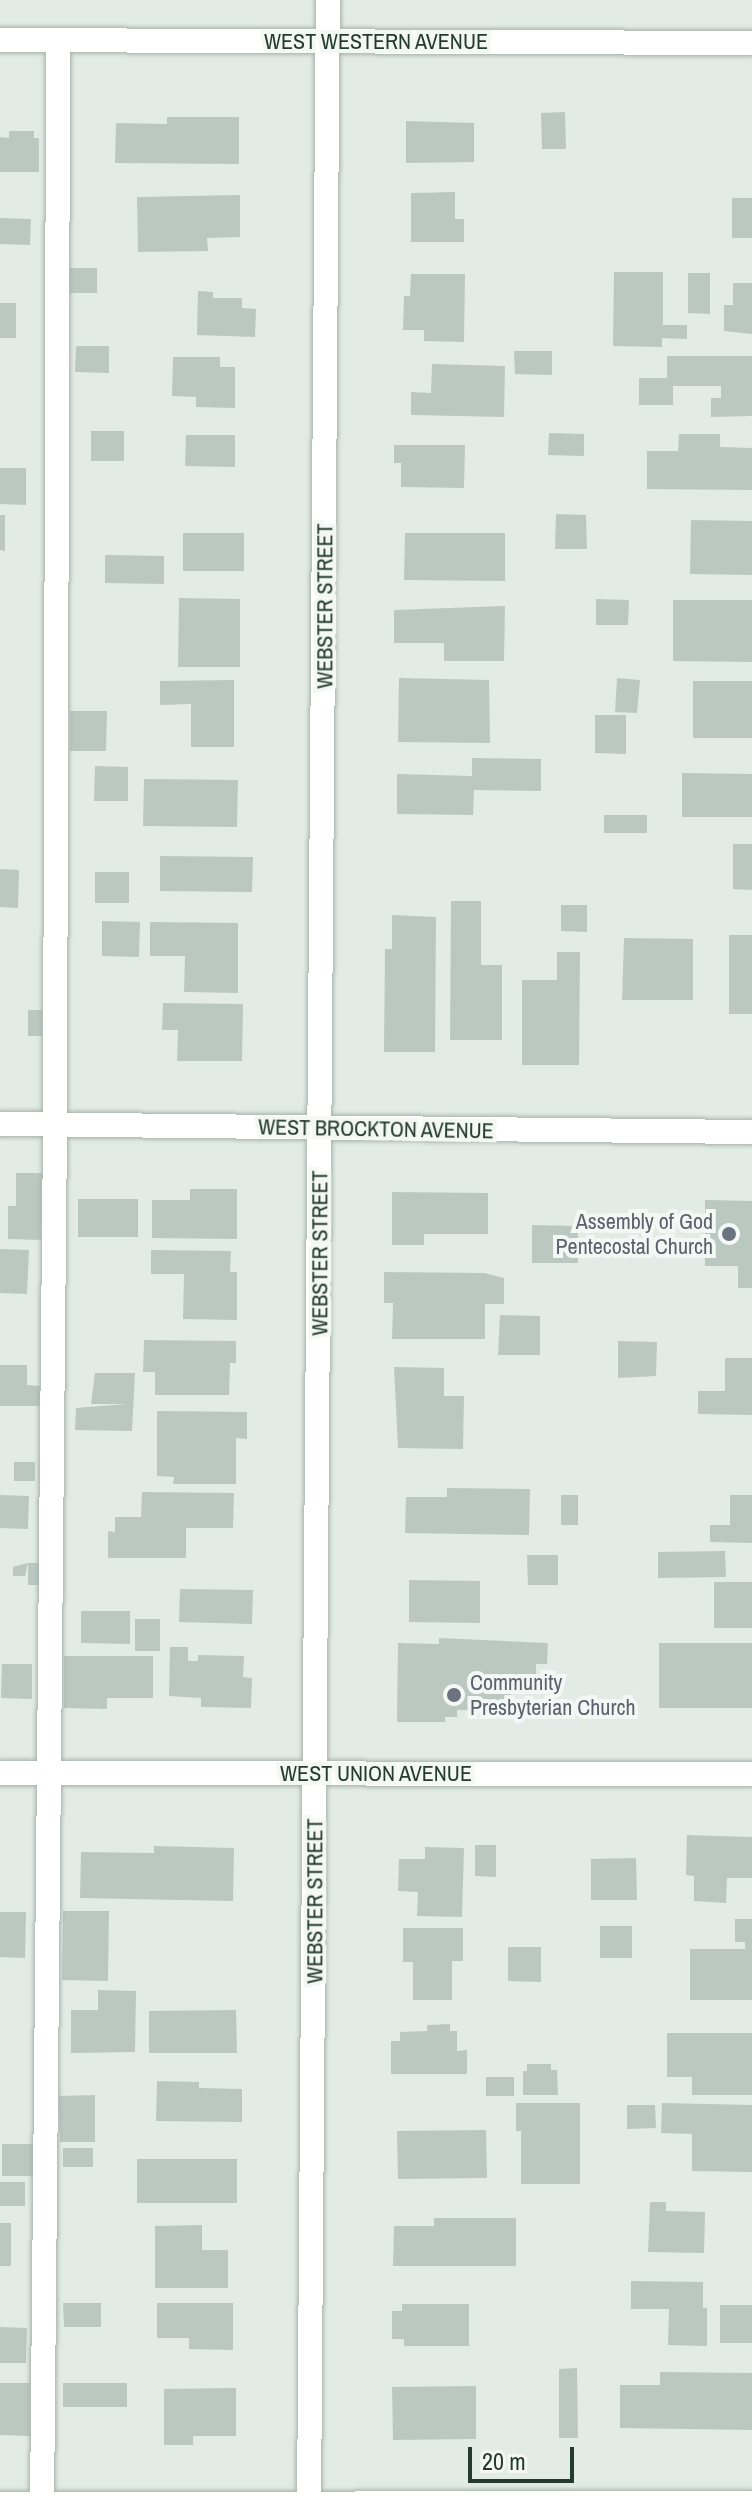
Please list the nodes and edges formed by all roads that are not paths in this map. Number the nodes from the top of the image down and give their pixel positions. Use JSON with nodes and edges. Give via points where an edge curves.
{"nodes":[{"id":1,"x":328,"y":0,"type":"edge"},
{"id":2,"x":0,"y":40,"type":"edge"},
{"id":3,"x":58,"y":40,"type":"junction"},
{"id":4,"x":328,"y":42,"type":"junction"},
{"id":5,"x":752,"y":43,"type":"edge"},
{"id":6,"x":0,"y":1124,"type":"edge"},
{"id":7,"x":55,"y":1124,"type":"junction"},
{"id":8,"x":320,"y":1128,"type":"junction"},
{"id":9,"x":752,"y":1132,"type":"edge"},
{"id":10,"x":0,"y":1773,"type":"edge"},
{"id":11,"x":48,"y":1773,"type":"junction"},
{"id":12,"x":752,"y":1774,"type":"edge"},
{"id":13,"x":316,"y":1775,"type":"junction"},
{"id":14,"x":752,"y":2503,"type":"edge"},
{"id":15,"x":0,"y":2504,"type":"edge"},
{"id":16,"x":42,"y":2506,"type":"edge"},
{"id":17,"x":309,"y":2506,"type":"edge"}],
"edges":[{"from":1,"to":4,"type":"street","name":"WEBSTER STREET"},
{"from":2,"to":3,"type":"street","name":"WEST WESTERN AVENUE"},
{"from":3,"to":4,"type":"street","name":"WEST WESTERN AVENUE"},
{"from":3,"to":7,"type":"street"},
{"from":4,"to":5,"type":"street","name":"WEST WESTERN AVENUE"},
{"from":4,"to":8,"type":"street","name":"WEBSTER STREET"},
{"from":6,"to":7,"type":"street","name":"WEST BROCKTON AVENUE"},
{"from":7,"to":8,"type":"street","name":"WEST BROCKTON AVENUE"},
{"from":7,"to":11,"type":"street"},
{"from":8,"to":9,"type":"street","name":"WEST BROCKTON AVENUE"},
{"from":8,"to":13,"type":"street","name":"WEBSTER STREET"},
{"from":10,"to":11,"type":"street","name":"WEST UNION AVENUE"},
{"from":11,"to":13,"type":"street","name":"WEST UNION AVENUE"},
{"from":11,"to":16,"type":"street"},
{"from":12,"to":13,"type":"street","name":"WEST UNION AVENUE"},
{"from":13,"to":17,"type":"street","name":"WEBSTER STREET"},
{"from":14,"to":17,"type":"street"},
{"from":15,"to":16,"type":"street"},
{"from":16,"to":17,"type":"street"}]}
